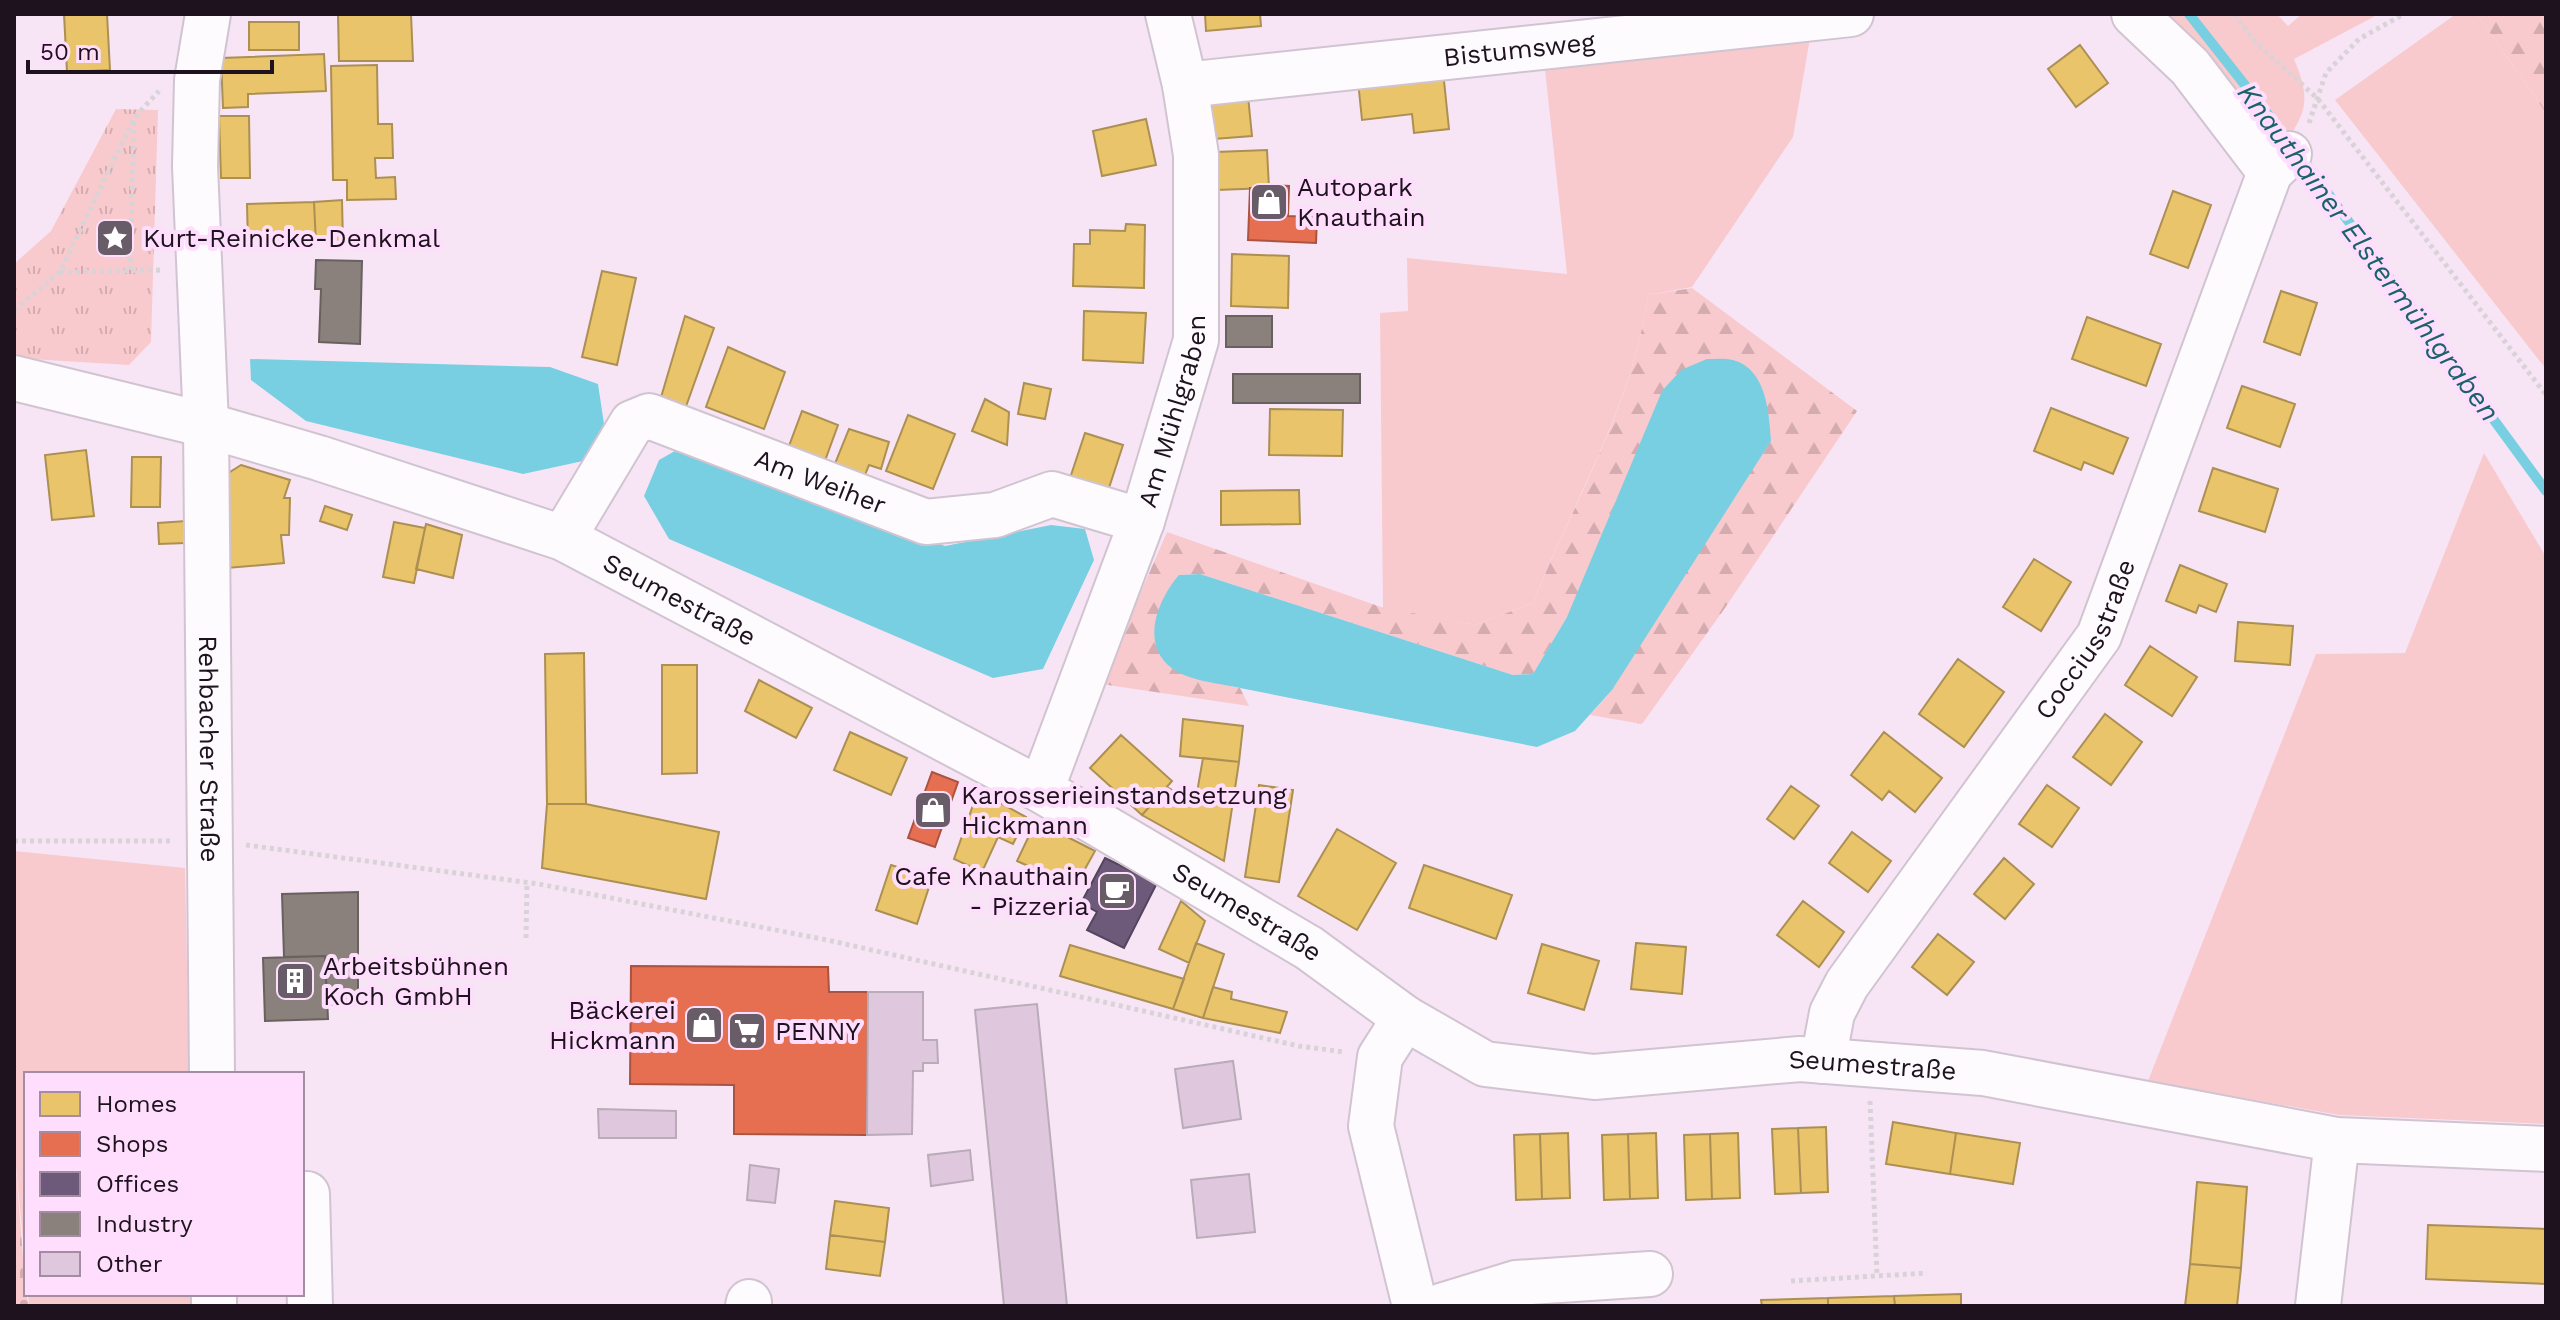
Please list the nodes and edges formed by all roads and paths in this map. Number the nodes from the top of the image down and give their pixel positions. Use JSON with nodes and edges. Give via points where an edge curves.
{"nodes":[{"id":1,"x":208,"y":14,"type":"edge"},
{"id":2,"x":1168,"y":14,"type":"edge"},
{"id":3,"x":1851,"y":14,"type":"edge"},
{"id":4,"x":2134,"y":14,"type":"edge"},
{"id":5,"x":2234,"y":14,"type":"edge"},
{"id":6,"x":2404,"y":14,"type":"edge"},
{"id":7,"x":1694,"y":22,"type":"edge"},
{"id":8,"x":200,"y":61,"type":"junction"},
{"id":9,"x":1185,"y":85,"type":"junction"},
{"id":10,"x":2318,"y":99,"type":"junction"},
{"id":11,"x":134,"y":118,"type":"junction"},
{"id":12,"x":2290,"y":150,"type":"junction"},
{"id":13,"x":197,"y":269,"type":"junction"},
{"id":14,"x":130,"y":270,"type":"junction"},
{"id":15,"x":60,"y":272,"type":"junction"},
{"id":16,"x":14,"y":310,"type":"edge"},
{"id":17,"x":14,"y":378,"type":"edge"},
{"id":18,"x":2546,"y":395,"type":"edge"},
{"id":19,"x":206,"y":425,"type":"junction"},
{"id":20,"x":1142,"y":521,"type":"junction"},
{"id":21,"x":563,"y":538,"type":"junction"},
{"id":22,"x":1041,"y":790,"type":"junction"},
{"id":23,"x":14,"y":841,"type":"edge"},
{"id":24,"x":210,"y":841,"type":"junction"},
{"id":25,"x":253,"y":846,"type":"dead end"},
{"id":26,"x":527,"y":883,"type":"junction"},
{"id":27,"x":526,"y":938,"type":"dead end"},
{"id":28,"x":1405,"y":1018,"type":"junction"},
{"id":29,"x":1380,"y":1057,"type":"junction"},
{"id":30,"x":1823,"y":1061,"type":"junction"},
{"id":31,"x":1868,"y":1064,"type":"junction"},
{"id":32,"x":212,"y":1072,"type":"edge"},
{"id":33,"x":2337,"y":1140,"type":"junction"},
{"id":34,"x":2546,"y":1149,"type":"edge"},
{"id":35,"x":307,"y":1194,"type":"dead end"},
{"id":36,"x":1927,"y":1273,"type":"dead end"},
{"id":37,"x":1650,"y":1274,"type":"dead end"},
{"id":38,"x":1877,"y":1276,"type":"junction"},
{"id":39,"x":1791,"y":1281,"type":"dead end"},
{"id":40,"x":310,"y":1306,"type":"edge"},
{"id":41,"x":1415,"y":1306,"type":"edge"},
{"id":42,"x":1441,"y":1306,"type":"edge"},
{"id":43,"x":2318,"y":1306,"type":"edge"}],
"edges":[{"from":1,"to":8,"type":"street","name":"Rehbacher Straße"},
{"from":2,"to":9,"type":"street","name":"Am Mühlgraben"},
{"from":3,"to":7,"type":"street","name":"Bistumsweg"},
{"from":4,"to":12,"type":"street"},
{"from":5,"to":10,"type":"path","via":[[2255,42]]},
{"from":6,"to":10,"type":"path","via":[[2359,39],[2326,73]]},
{"from":7,"to":9,"type":"street","name":"Bistumsweg"},
{"from":8,"to":11,"type":"path","via":[[170,80]]},
{"from":8,"to":13,"type":"street","name":"Rehbacher Straße"},
{"from":9,"to":20,"type":"street","name":"Am Mühlgraben","via":[[1196,155],[1196,340]]},
{"from":10,"to":12,"type":"path"},
{"from":10,"to":18,"type":"path"},
{"from":11,"to":14,"type":"path"},
{"from":11,"to":15,"type":"path"},
{"from":12,"to":30,"type":"street","name":"Cocciusstraße","via":[[2099,636],[1847,984],[1832,1013]]},
{"from":13,"to":14,"type":"path"},
{"from":13,"to":19,"type":"street","name":"Rehbacher Straße"},
{"from":14,"to":15,"type":"path"},
{"from":15,"to":16,"type":"path"},
{"from":17,"to":19,"type":"street","name":"Seumestraße"},
{"from":19,"to":21,"type":"street","name":"Seumestraße"},
{"from":19,"to":24,"type":"street","name":"Rehbacher Straße"},
{"from":20,"to":21,"type":"street","name":"Am Weiher","via":[[1052,494],[995,515],[926,522],[649,416],[632,423]]},
{"from":20,"to":22,"type":"street","name":"Am Mühlgraben"},
{"from":21,"to":22,"type":"street","name":"Seumestraße"},
{"from":22,"to":28,"type":"street","name":"Seumestraße","via":[[1309,948]]},
{"from":23,"to":24,"type":"path"},
{"from":24,"to":32,"type":"street","name":"Rehbacher Straße"},
{"from":25,"to":26,"type":"path"},
{"from":26,"to":27,"type":"path"},
{"from":26,"to":29,"type":"path","via":[[842,943],[1299,1046]]},
{"from":28,"to":29,"type":"street"},
{"from":28,"to":30,"type":"street","name":"Seumestraße","via":[[1485,1064],[1594,1077]]},
{"from":29,"to":41,"type":"street","via":[[1371,1126]]},
{"from":30,"to":31,"type":"street","name":"Seumestraße"},
{"from":31,"to":33,"type":"street","name":"Seumestraße","via":[[1983,1073]]},
{"from":31,"to":38,"type":"path"},
{"from":33,"to":34,"type":"street","name":"Seumestraße"},
{"from":33,"to":43,"type":"street"},
{"from":35,"to":40,"type":"street"},
{"from":36,"to":38,"type":"path"},
{"from":37,"to":42,"type":"street","via":[[1516,1283]]},
{"from":38,"to":39,"type":"path"}]}
